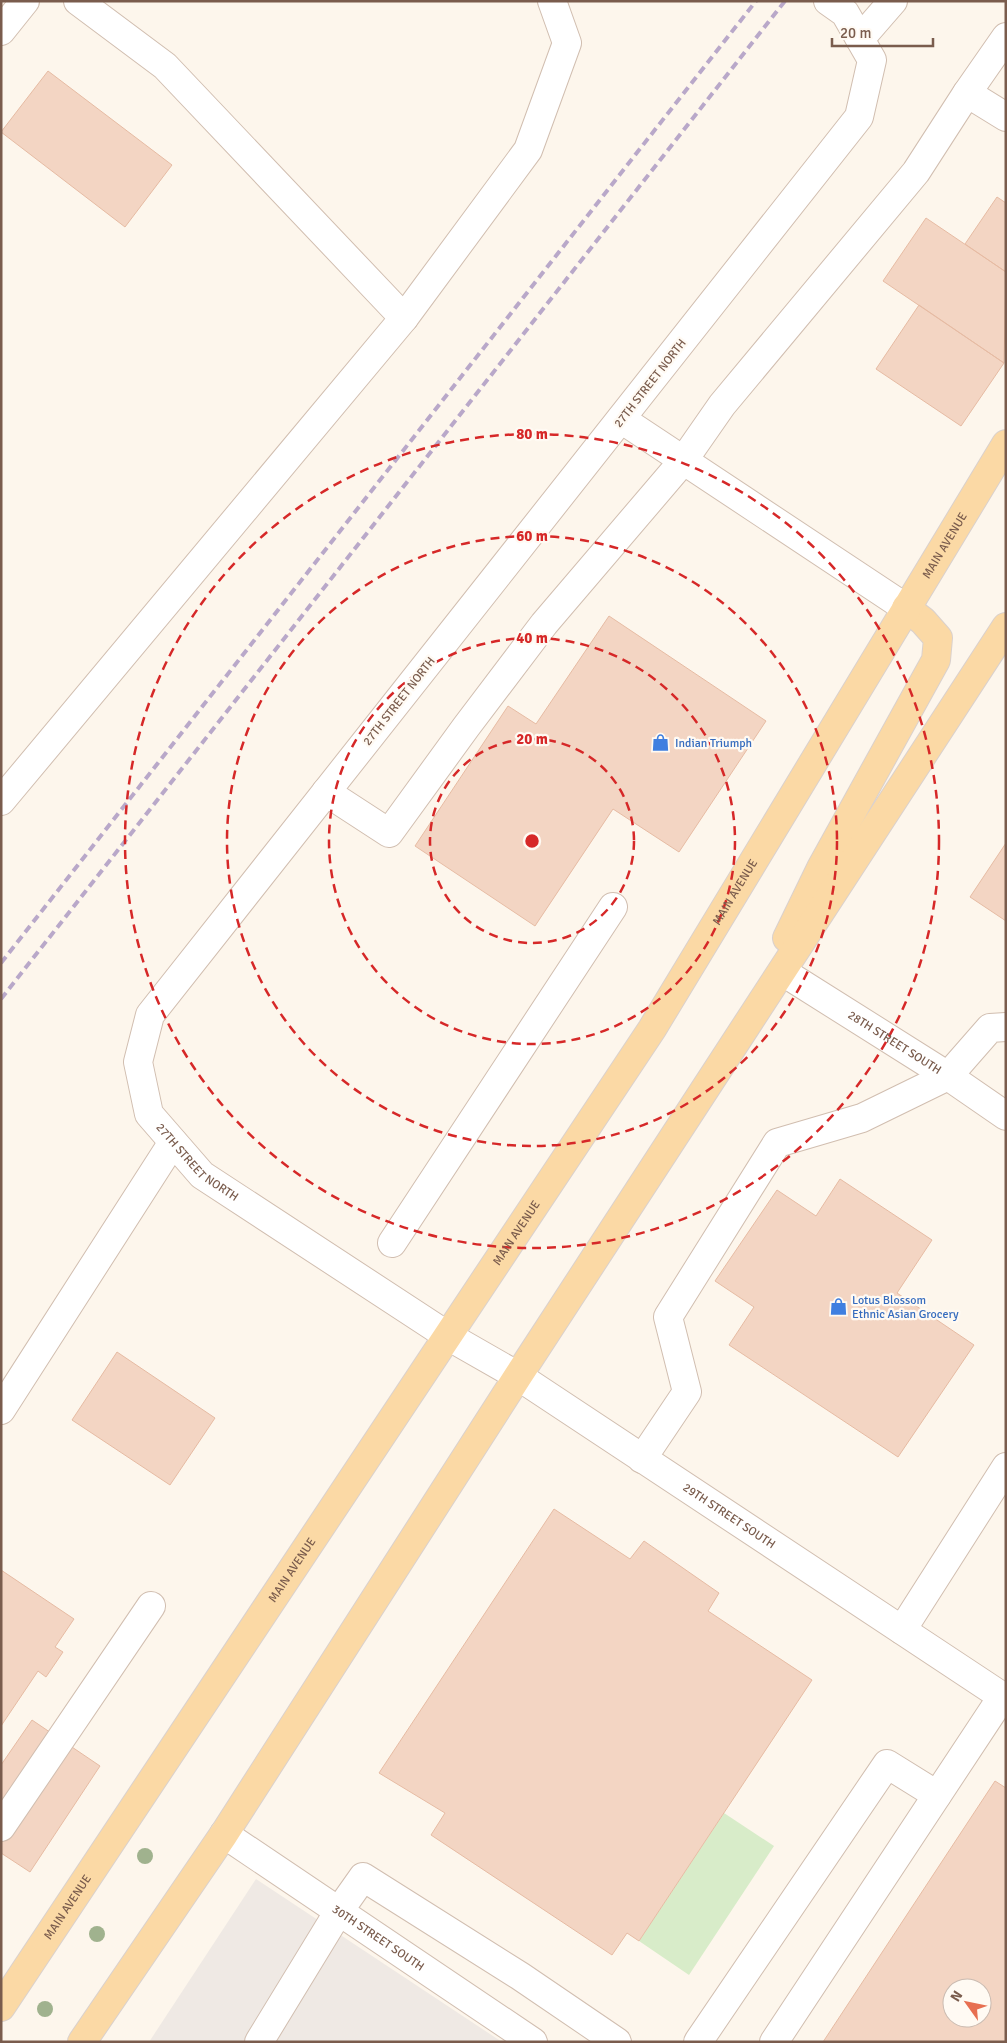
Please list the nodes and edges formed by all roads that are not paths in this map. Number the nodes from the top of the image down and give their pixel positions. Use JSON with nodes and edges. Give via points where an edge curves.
{"nodes":[{"id":1,"x":25,"y":1,"type":"edge"},
{"id":2,"x":78,"y":1,"type":"edge"},
{"id":3,"x":552,"y":1,"type":"edge"},
{"id":4,"x":828,"y":1,"type":"edge"},
{"id":5,"x":893,"y":1,"type":"edge"},
{"id":6,"x":1,"y":32,"type":"edge"},
{"id":7,"x":1006,"y":37,"type":"edge"},
{"id":8,"x":860,"y":38,"type":"junction"},
{"id":9,"x":967,"y":93,"type":"junction"},
{"id":10,"x":1006,"y":117,"type":"edge"},
{"id":11,"x":404,"y":318,"type":"junction"},
{"id":12,"x":621,"y":419,"type":"junction"},
{"id":13,"x":1006,"y":444,"type":"edge"},
{"id":14,"x":683,"y":461,"type":"junction"},
{"id":15,"x":906,"y":608,"type":"junction"},
{"id":16,"x":1006,"y":627,"type":"edge"},
{"id":17,"x":326,"y":792,"type":"junction"},
{"id":18,"x":1,"y":801,"type":"edge"},
{"id":19,"x":613,"y":907,"type":"dead end"},
{"id":20,"x":783,"y":972,"type":"junction"},
{"id":21,"x":1006,"y":1028,"type":"edge"},
{"id":22,"x":741,"y":1035,"type":"junction"},
{"id":23,"x":948,"y":1076,"type":"junction"},
{"id":24,"x":1006,"y":1116,"type":"edge"},
{"id":25,"x":173,"y":1142,"type":"junction"},
{"id":26,"x":392,"y":1243,"type":"dead end"},
{"id":27,"x":448,"y":1336,"type":"junction"},
{"id":28,"x":518,"y":1376,"type":"junction"},
{"id":29,"x":1,"y":1410,"type":"edge"},
{"id":30,"x":642,"y":1459,"type":"junction"},
{"id":31,"x":1006,"y":1467,"type":"edge"},
{"id":32,"x":151,"y":1606,"type":"dead end"},
{"id":33,"x":902,"y":1630,"type":"junction"},
{"id":34,"x":1004,"y":1698,"type":"edge"},
{"id":35,"x":937,"y":1796,"type":"junction"},
{"id":36,"x":1,"y":1827,"type":"edge"},
{"id":37,"x":224,"y":1834,"type":"junction"},
{"id":38,"x":339,"y":1911,"type":"junction"},
{"id":39,"x":1,"y":2007,"type":"edge"},
{"id":40,"x":82,"y":2042,"type":"edge"},
{"id":41,"x":259,"y":2042,"type":"edge"},
{"id":42,"x":533,"y":2042,"type":"edge"},
{"id":43,"x":617,"y":2042,"type":"edge"},
{"id":44,"x":698,"y":2042,"type":"edge"},
{"id":45,"x":774,"y":2042,"type":"edge"}],
"edges":[{"from":1,"to":6,"type":"street"},
{"from":2,"to":11,"type":"street","via":[[164,66]]},
{"from":3,"to":11,"type":"street","via":[[567,43],[528,150]]},
{"from":4,"to":8,"type":"street","name":"27TH STREET NORTH","via":[[844,13]]},
{"from":5,"to":8,"type":"street"},
{"from":7,"to":9,"type":"street"},
{"from":8,"to":12,"type":"street","name":"27TH STREET NORTH","via":[[872,60],[859,117]]},
{"from":9,"to":10,"type":"street"},
{"from":9,"to":14,"type":"street","via":[[916,172],[722,405]]},
{"from":11,"to":18,"type":"street"},
{"from":12,"to":14,"type":"street"},
{"from":12,"to":17,"type":"street","name":"27TH STREET NORTH"},
{"from":13,"to":15,"type":"main road","name":"MAIN AVENUE"},
{"from":14,"to":15,"type":"street"},
{"from":14,"to":17,"type":"street","via":[[544,624],[389,833]]},
{"from":15,"to":22,"type":"main road","via":[[938,638],[936,660],[820,868]]},
{"from":15,"to":27,"type":"main road","name":"MAIN AVENUE","via":[[652,1029]]},
{"from":16,"to":20,"type":"main road"},
{"from":17,"to":25,"type":"street","name":"27TH STREET NORTH","via":[[150,1015],[138,1062],[150,1114]]},
{"from":19,"to":26,"type":"street"},
{"from":20,"to":22,"type":"main road"},
{"from":20,"to":23,"type":"street","name":"28TH STREET SOUTH"},
{"from":21,"to":23,"type":"street","via":[[990,1028]]},
{"from":22,"to":28,"type":"main road"},
{"from":23,"to":24,"type":"street","name":"28TH STREET SOUTH"},
{"from":23,"to":30,"type":"street","via":[[862,1118],[777,1144],[668,1317],[687,1392]]},
{"from":25,"to":27,"type":"street","name":"27TH STREET NORTH","via":[[202,1175]]},
{"from":25,"to":29,"type":"street"},
{"from":27,"to":28,"type":"street","name":"29TH STREET SOUTH"},
{"from":27,"to":39,"type":"main road","name":"MAIN AVENUE"},
{"from":28,"to":30,"type":"street","name":"29TH STREET SOUTH"},
{"from":28,"to":37,"type":"main road"},
{"from":30,"to":33,"type":"street","name":"29TH STREET SOUTH"},
{"from":31,"to":33,"type":"street"},
{"from":32,"to":36,"type":"street"},
{"from":33,"to":34,"type":"street","name":"29TH STREET SOUTH"},
{"from":34,"to":35,"type":"street"},
{"from":35,"to":44,"type":"street","via":[[887,1764]]},
{"from":35,"to":45,"type":"street"},
{"from":37,"to":38,"type":"street","name":"30TH STREET SOUTH"},
{"from":37,"to":40,"type":"main road"},
{"from":38,"to":41,"type":"street"},
{"from":38,"to":42,"type":"street","name":"30TH STREET SOUTH"},
{"from":38,"to":43,"type":"street","via":[[362,1877],[520,1976]]}]}
